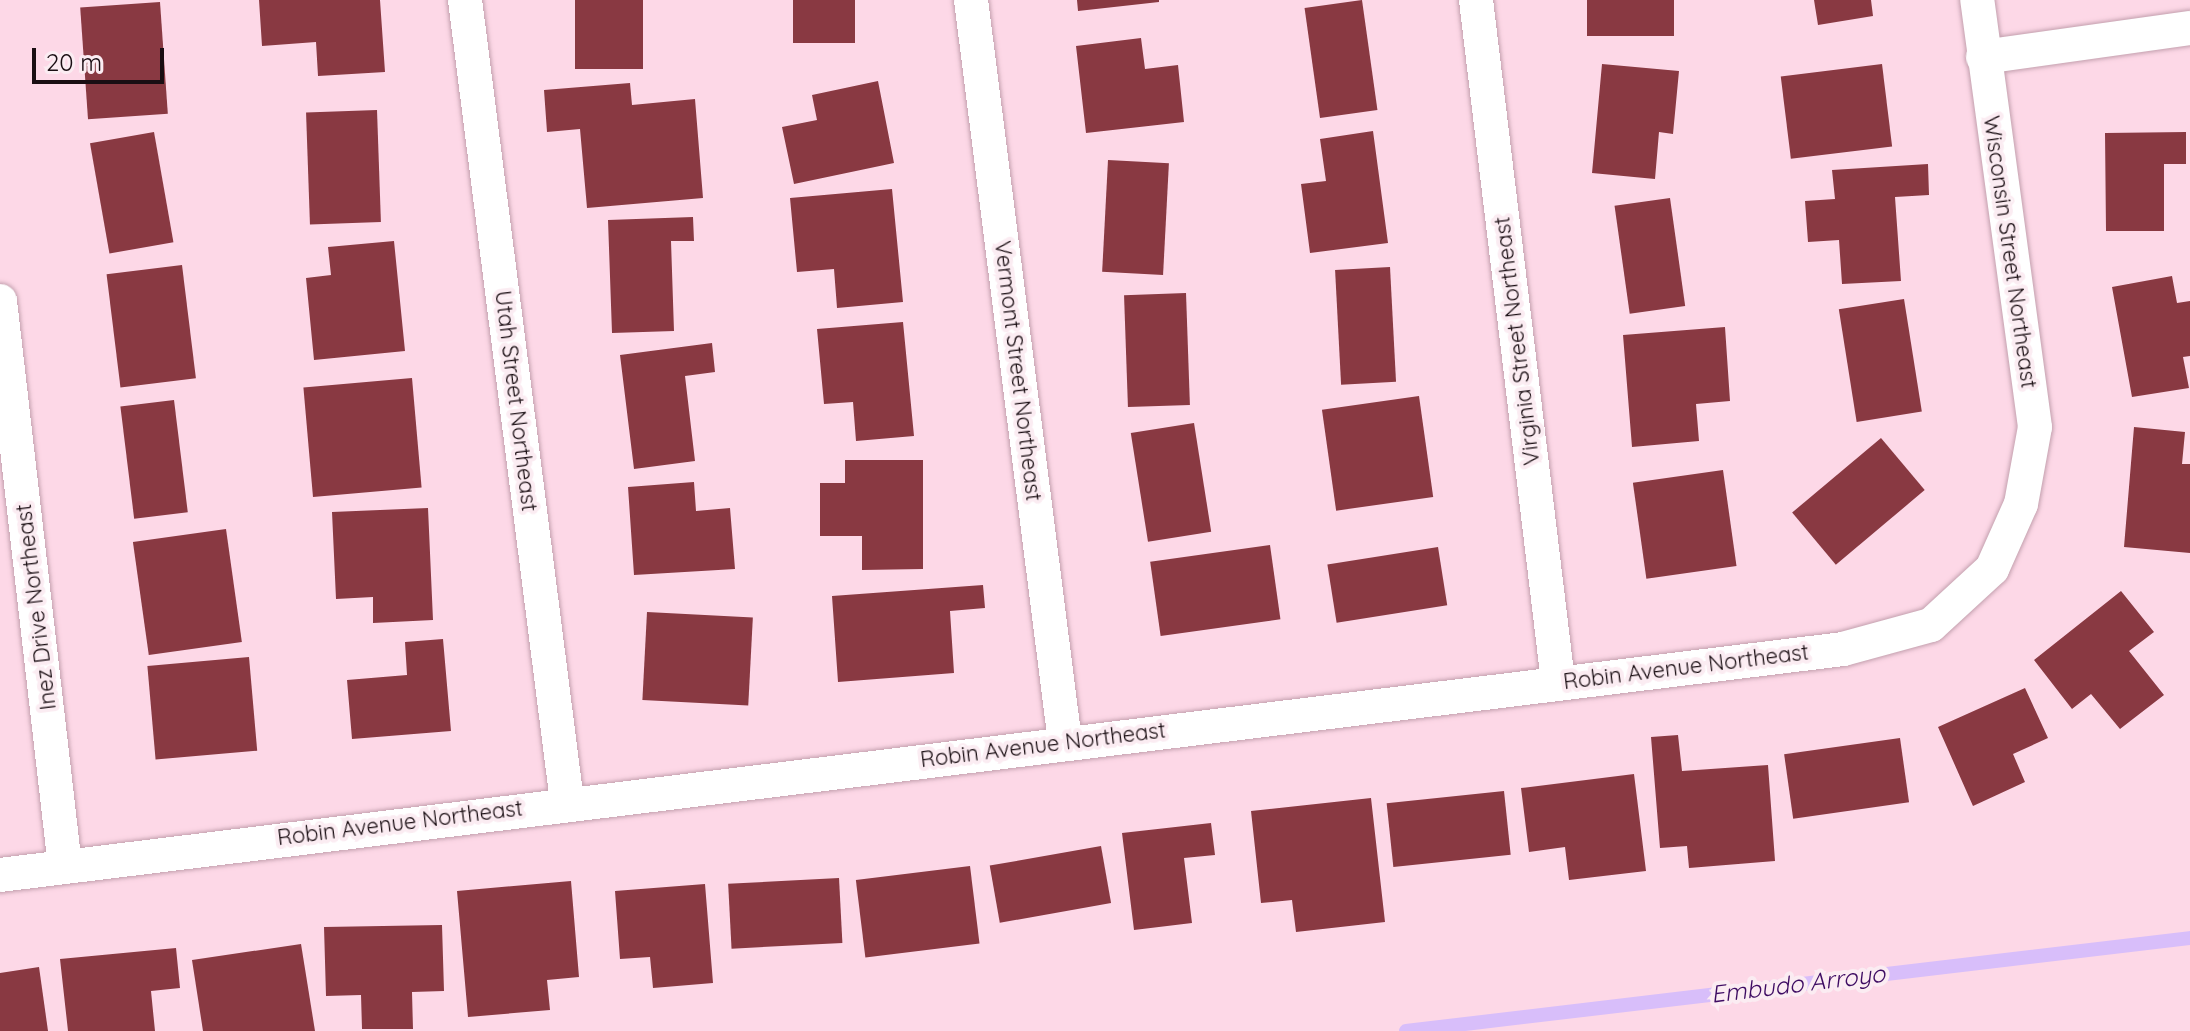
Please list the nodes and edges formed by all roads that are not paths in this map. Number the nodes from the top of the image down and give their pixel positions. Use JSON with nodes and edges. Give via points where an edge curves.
{"nodes":[{"id":1,"x":465,"y":0,"type":"edge"},
{"id":2,"x":971,"y":0,"type":"edge"},
{"id":3,"x":1476,"y":0,"type":"edge"},
{"id":4,"x":1977,"y":0,"type":"edge"},
{"id":5,"x":2190,"y":28,"type":"edge"},
{"id":6,"x":1983,"y":57,"type":"junction"},
{"id":7,"x":0,"y":301,"type":"edge"},
{"id":8,"x":2021,"y":504,"type":"joint"},
{"id":9,"x":1558,"y":682,"type":"junction"},
{"id":10,"x":1065,"y":742,"type":"junction"},
{"id":11,"x":567,"y":802,"type":"junction"},
{"id":12,"x":65,"y":866,"type":"junction"},
{"id":13,"x":0,"y":875,"type":"edge"}],
"edges":[{"from":1,"to":11,"type":"street","name":"Utah Street Northeast"},
{"from":2,"to":10,"type":"street","name":"Vermont Street Northeast"},
{"from":3,"to":9,"type":"street","name":"Virginia Street Northeast"},
{"from":4,"to":6,"type":"street","name":"Wisconsin Street Northeast"},
{"from":5,"to":6,"type":"street"},
{"from":6,"to":8,"type":"street","name":"Wisconsin Street Northeast","via":[[2035,427]]},
{"from":7,"to":12,"type":"street","name":"Inez Drive Northeast"},
{"from":8,"to":9,"type":"street","name":"Robin Avenue Northeast","via":[[1992,569],[1931,625],[1843,649]]},
{"from":9,"to":10,"type":"street","name":"Robin Avenue Northeast"},
{"from":10,"to":11,"type":"street","name":"Robin Avenue Northeast"},
{"from":11,"to":12,"type":"street","name":"Robin Avenue Northeast"},
{"from":12,"to":13,"type":"street","name":"Robin Avenue Northeast"}]}
